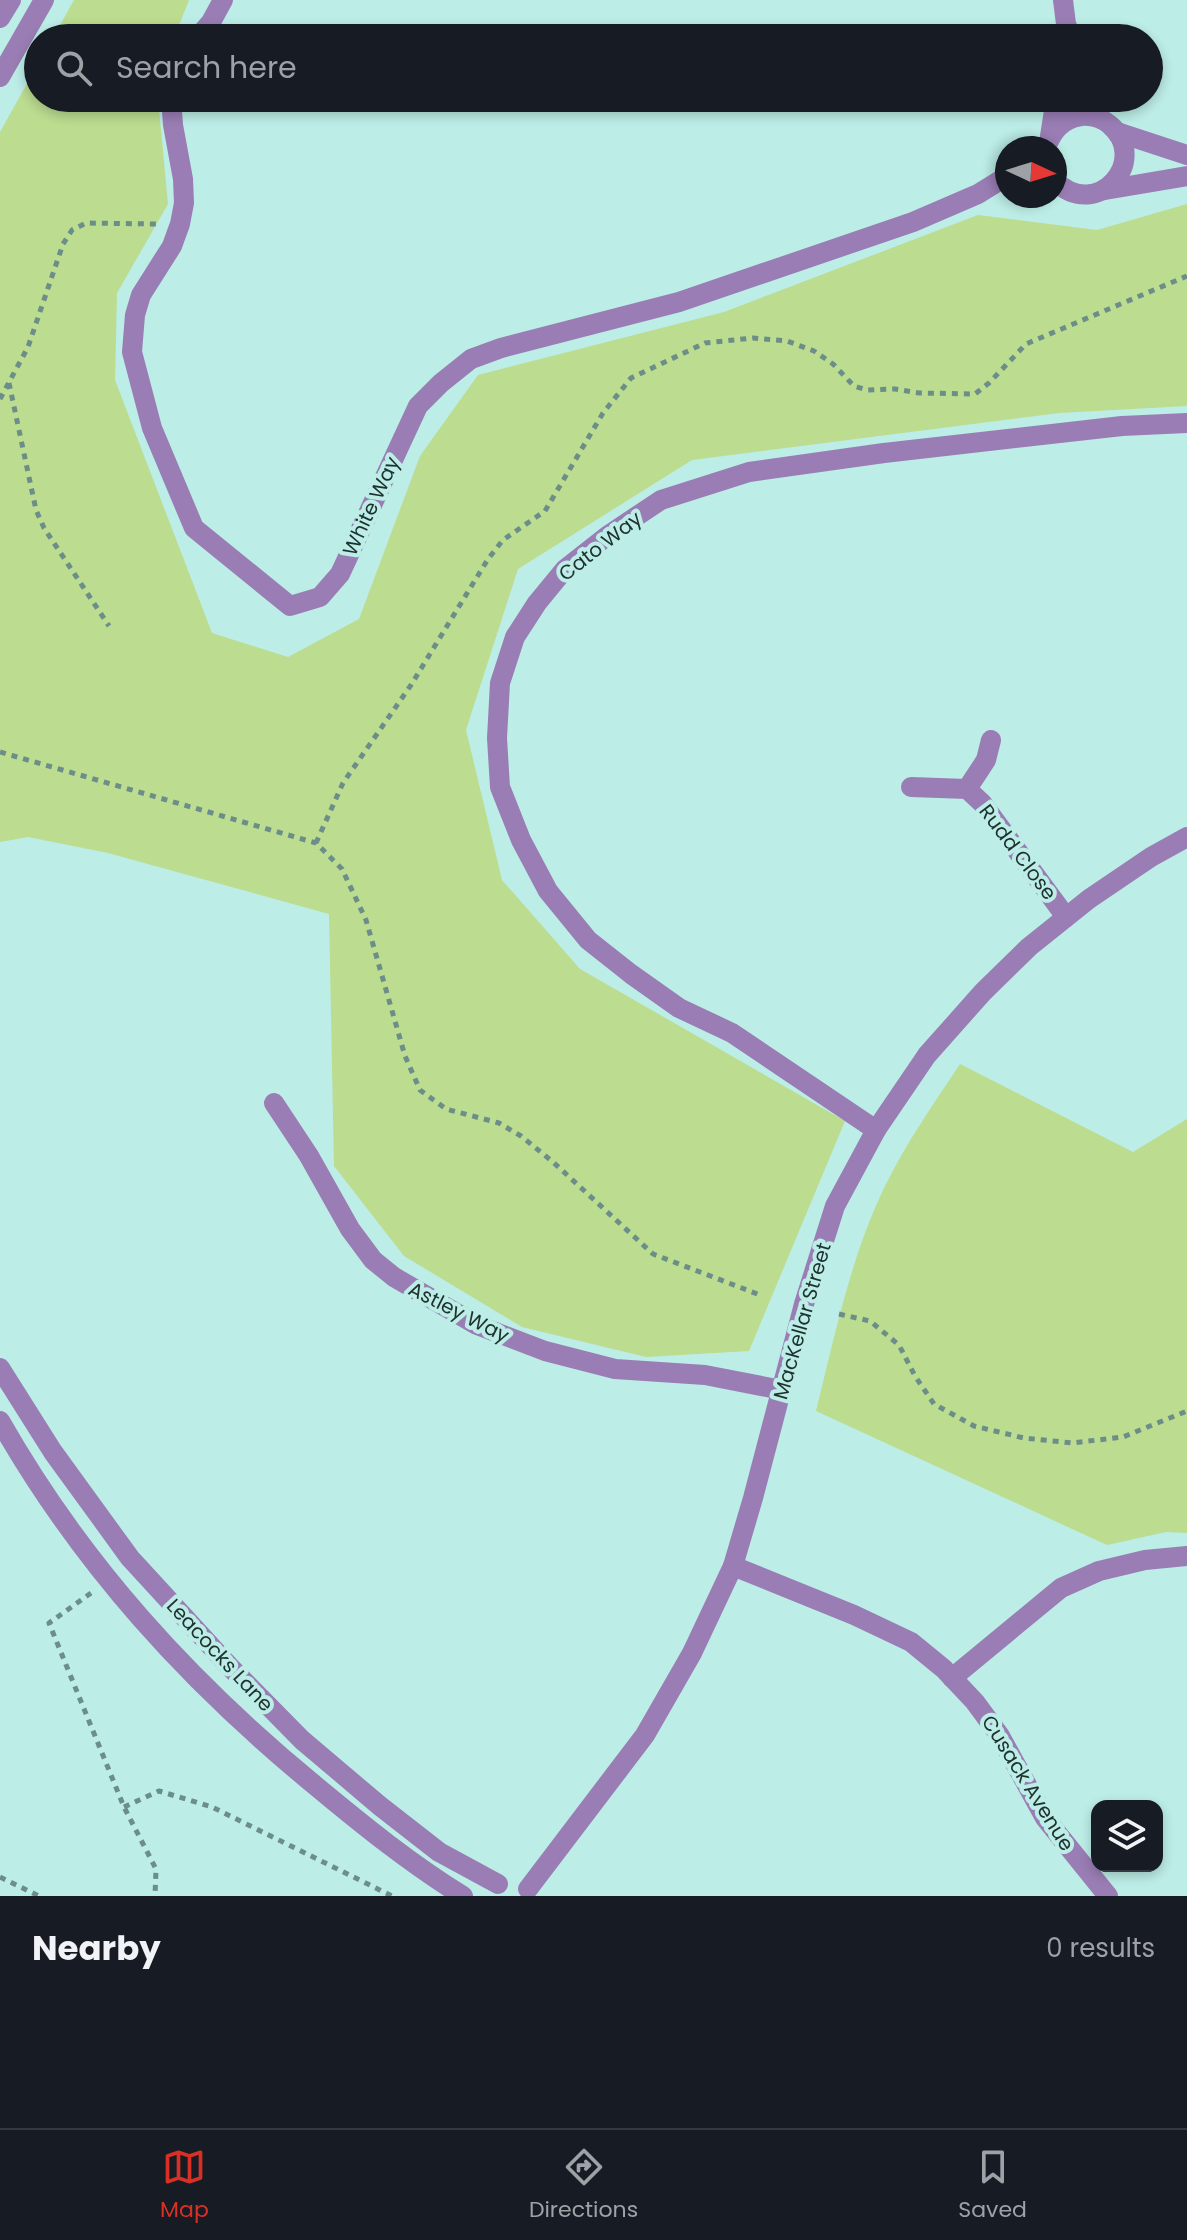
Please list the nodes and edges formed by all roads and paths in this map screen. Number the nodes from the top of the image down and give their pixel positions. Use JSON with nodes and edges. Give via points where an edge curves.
{"nodes":[{"id":1,"x":11,"y":0,"type":"edge"},
{"id":2,"x":44,"y":0,"type":"edge"},
{"id":3,"x":223,"y":0,"type":"edge"},
{"id":4,"x":1063,"y":0,"type":"edge"},
{"id":5,"x":0,"y":18,"type":"edge"},
{"id":6,"x":30,"y":24,"type":"edge"},
{"id":7,"x":209,"y":24,"type":"edge"},
{"id":8,"x":1067,"y":24,"type":"edge"},
{"id":9,"x":24,"y":35,"type":"edge"},
{"id":10,"x":0,"y":77,"type":"edge"},
{"id":11,"x":172,"y":112,"type":"edge"},
{"id":12,"x":1053,"y":112,"type":"edge"},
{"id":13,"x":1104,"y":112,"type":"edge"},
{"id":14,"x":1112,"y":127,"type":"junction"},
{"id":15,"x":1049,"y":136,"type":"edge"},
{"id":16,"x":1053,"y":136,"type":"edge"},
{"id":17,"x":1187,"y":155,"type":"edge"},
{"id":18,"x":1187,"y":176,"type":"edge"},
{"id":19,"x":995,"y":183,"type":"edge"},
{"id":20,"x":1105,"y":190,"type":"junction"},
{"id":21,"x":1067,"y":191,"type":"edge"},
{"id":22,"x":995,"y":192,"type":"edge"},
{"id":23,"x":978,"y":194,"type":"junction"},
{"id":24,"x":180,"y":224,"type":"junction"},
{"id":25,"x":9,"y":382,"type":"junction"},
{"id":26,"x":0,"y":399,"type":"edge"},
{"id":27,"x":1187,"y":423,"type":"edge"},
{"id":28,"x":109,"y":626,"type":"dead end"},
{"id":29,"x":991,"y":740,"type":"dead end"},
{"id":30,"x":0,"y":752,"type":"edge"},
{"id":31,"x":911,"y":787,"type":"dead end"},
{"id":32,"x":967,"y":789,"type":"junction"},
{"id":33,"x":1187,"y":837,"type":"edge"},
{"id":34,"x":1066,"y":917,"type":"junction"},
{"id":35,"x":274,"y":1103,"type":"dead end"},
{"id":36,"x":876,"y":1130,"type":"junction"},
{"id":37,"x":760,"y":1295,"type":"dead end"},
{"id":38,"x":839,"y":1314,"type":"dead end"},
{"id":39,"x":0,"y":1368,"type":"edge"},
{"id":40,"x":782,"y":1390,"type":"junction"},
{"id":41,"x":1187,"y":1411,"type":"edge"},
{"id":42,"x":0,"y":1421,"type":"edge"},
{"id":43,"x":1187,"y":1556,"type":"edge"},
{"id":44,"x":733,"y":1566,"type":"junction"},
{"id":45,"x":108,"y":1581,"type":"junction"},
{"id":46,"x":952,"y":1678,"type":"junction"},
{"id":47,"x":124,"y":1807,"type":"junction"},
{"id":48,"x":0,"y":1877,"type":"edge"},
{"id":49,"x":492,"y":1890,"type":"edge"},
{"id":50,"x":531,"y":1893,"type":"edge"},
{"id":51,"x":39,"y":1896,"type":"edge"},
{"id":52,"x":155,"y":1896,"type":"edge"},
{"id":53,"x":392,"y":1896,"type":"edge"},
{"id":54,"x":463,"y":1896,"type":"edge"},
{"id":55,"x":1108,"y":1896,"type":"edge"}],
"edges":[{"from":1,"to":5,"type":"street"},
{"from":2,"to":6,"type":"street"},
{"from":3,"to":7,"type":"street"},
{"from":4,"to":8,"type":"street"},
{"from":9,"to":10,"type":"street"},
{"from":11,"to":24,"type":"street","name":"White Way","via":[[183,179]]},
{"from":12,"to":15,"type":"street"},
{"from":13,"to":14,"type":"street"},
{"from":14,"to":16,"type":"street","via":[[1076,117]]},
{"from":14,"to":17,"type":"street"},
{"from":14,"to":20,"type":"street","via":[[1125,157],[1122,170]]},
{"from":18,"to":20,"type":"street"},
{"from":19,"to":23,"type":"street","name":"White Way"},
{"from":20,"to":21,"type":"street","via":[[1080,195]]},
{"from":22,"to":23,"type":"street","name":"White Way"},
{"from":23,"to":24,"type":"street","name":"White Way","via":[[913,222],[679,302],[471,359],[418,406],[340,574],[320,597],[290,606],[194,528],[152,428],[132,352],[135,315]]},
{"from":24,"to":25,"type":"path","via":[[86,223],[72,230],[28,347]]},
{"from":25,"to":26,"type":"path"},
{"from":25,"to":28,"type":"path","via":[[36,510]]},
{"from":27,"to":36,"type":"street","name":"Cato Way","via":[[1122,426],[749,472],[661,500],[565,569],[515,637],[500,683],[500,787],[548,891],[588,940],[631,974],[679,1008],[732,1033]]},
{"from":29,"to":32,"type":"street","name":"Rudd Close","via":[[986,760]]},
{"from":30,"to":37,"type":"path","via":[[316,843],[342,869],[366,920],[405,1056],[420,1090],[446,1109],[499,1123],[521,1136],[653,1254]]},
{"from":31,"to":32,"type":"street","name":"Rudd Close"},
{"from":32,"to":34,"type":"street","name":"Rudd Close"},
{"from":33,"to":34,"type":"street","name":"MacKellar Street"},
{"from":34,"to":36,"type":"street","name":"MacKellar Street","via":[[1029,947],[945,1034]]},
{"from":35,"to":40,"type":"street","name":"Astley Way","via":[[373,1260],[451,1311],[513,1340],[578,1361],[639,1372],[705,1375]]},
{"from":36,"to":40,"type":"street","name":"MacKellar Street","via":[[835,1206]]},
{"from":38,"to":41,"type":"path","via":[[870,1321],[899,1345],[934,1404],[974,1426],[1072,1443],[1123,1437]]},
{"from":39,"to":49,"type":"street","name":"Leacocks Lane","via":[[130,1558],[231,1668],[302,1740]]},
{"from":40,"to":44,"type":"street","name":"MacKellar Street"},
{"from":42,"to":45,"type":"street","name":"Leacocks Lane"},
{"from":43,"to":46,"type":"street","via":[[1099,1571],[1061,1588]]},
{"from":44,"to":46,"type":"street","name":"Cusack Avenue","via":[[911,1642]]},
{"from":44,"to":50,"type":"street","name":"MacKellar Street","via":[[645,1735]]},
{"from":45,"to":47,"type":"path","via":[[49,1623]]},
{"from":45,"to":54,"type":"street","name":"Leacocks Lane","via":[[210,1693],[285,1761],[410,1862]]},
{"from":46,"to":55,"type":"street","name":"Cusack Avenue","via":[[1000,1736],[1045,1818]]},
{"from":47,"to":52,"type":"path","via":[[156,1869]]},
{"from":47,"to":53,"type":"path","via":[[159,1791],[212,1807]]},
{"from":48,"to":51,"type":"path"},
{"from":49,"to":50,"type":"street","name":"Leacocks Lane","via":[[514,1882]]}]}
